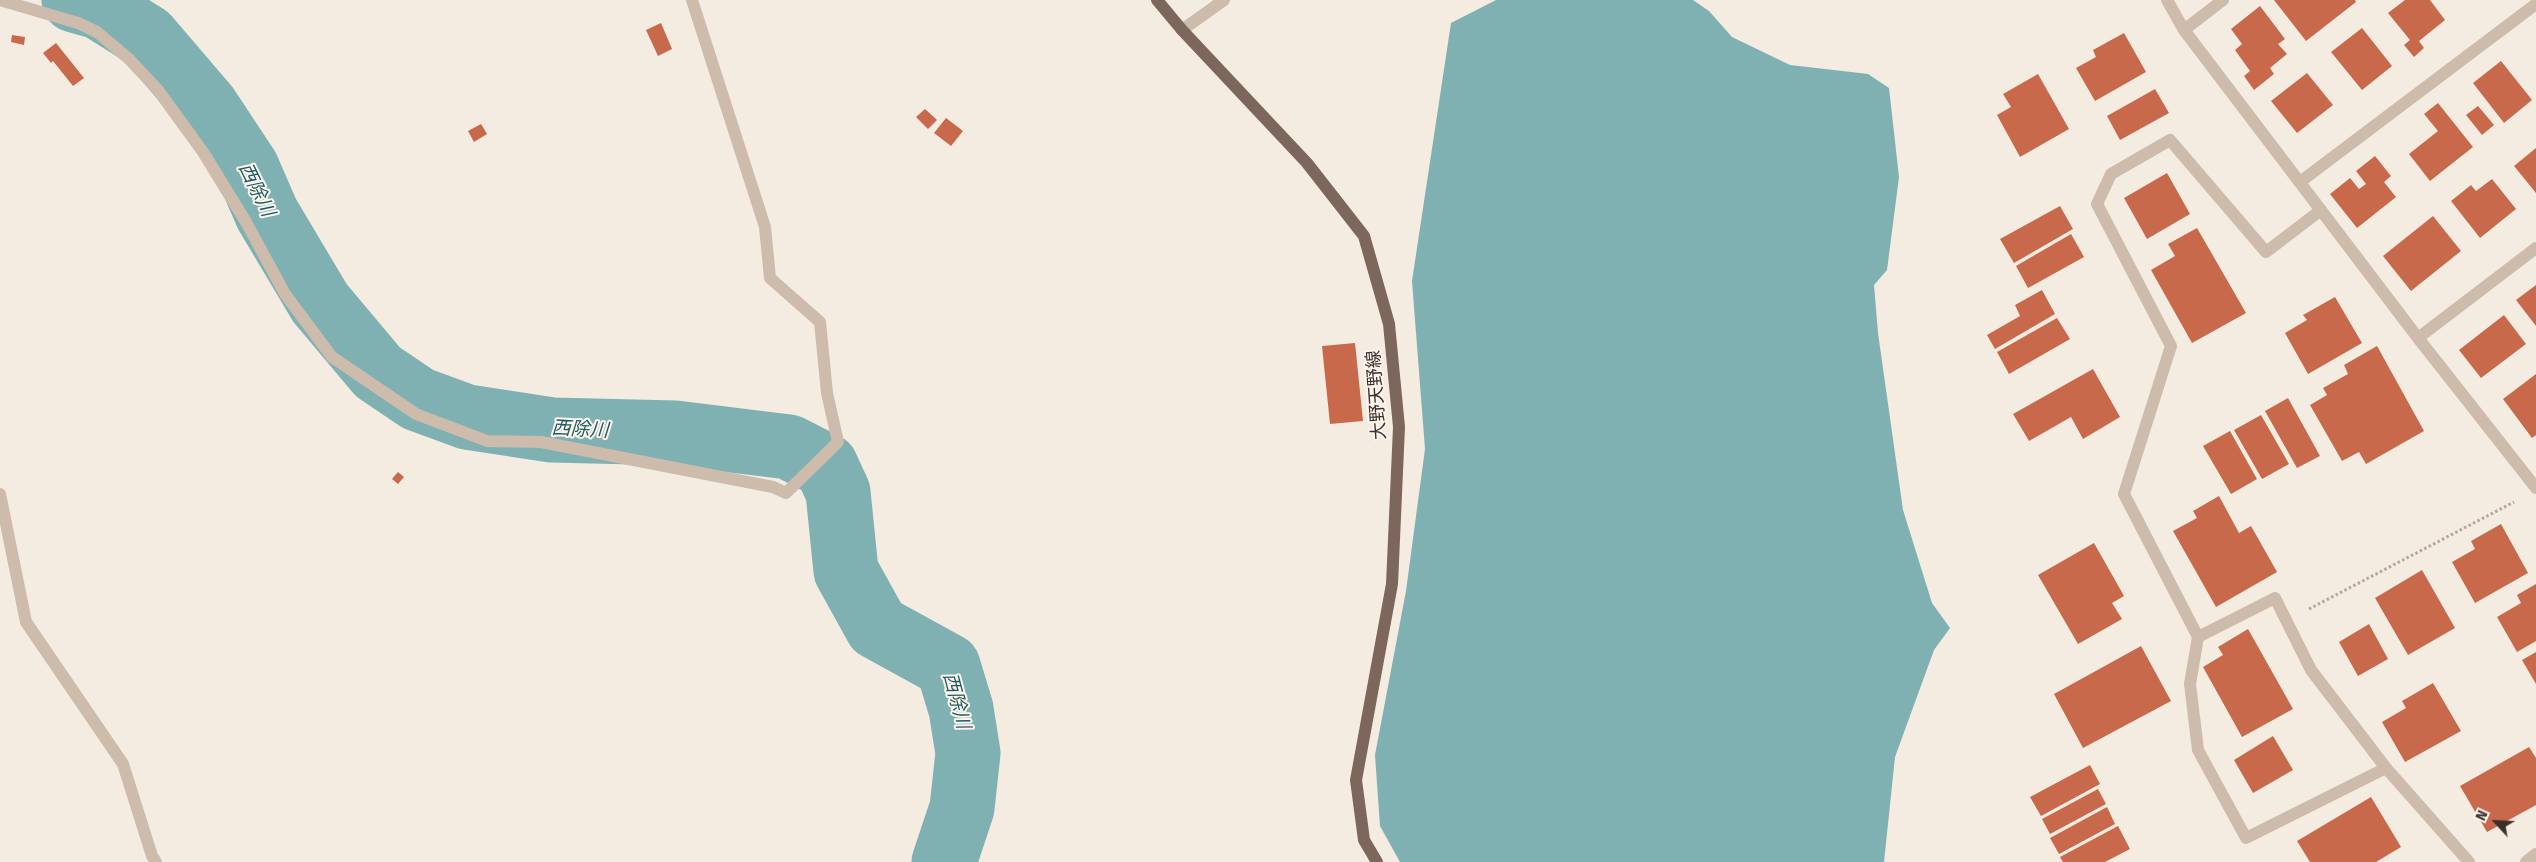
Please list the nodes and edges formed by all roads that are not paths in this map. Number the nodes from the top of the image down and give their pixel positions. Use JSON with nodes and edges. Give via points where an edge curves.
{"nodes":[{"id":1,"x":0,"y":0,"type":"edge"},
{"id":2,"x":692,"y":0,"type":"edge"},
{"id":3,"x":1157,"y":0,"type":"edge"},
{"id":4,"x":1224,"y":0,"type":"edge"},
{"id":5,"x":2167,"y":0,"type":"edge"},
{"id":6,"x":2223,"y":0,"type":"edge"},
{"id":7,"x":2536,"y":4,"type":"edge"},
{"id":8,"x":1182,"y":30,"type":"junction"},
{"id":9,"x":2184,"y":30,"type":"junction"},
{"id":10,"x":2300,"y":182,"type":"junction"},
{"id":11,"x":2321,"y":210,"type":"junction"},
{"id":12,"x":2536,"y":248,"type":"edge"},
{"id":13,"x":2418,"y":338,"type":"junction"},
{"id":14,"x":2536,"y":488,"type":"edge"},
{"id":15,"x":0,"y":494,"type":"edge"},
{"id":16,"x":2198,"y":638,"type":"junction"},
{"id":17,"x":2386,"y":768,"type":"junction"},
{"id":18,"x":2536,"y":854,"type":"edge"},
{"id":19,"x":156,"y":862,"type":"edge"},
{"id":20,"x":1377,"y":862,"type":"edge"},
{"id":21,"x":2469,"y":862,"type":"edge"},
{"id":22,"x":2526,"y":862,"type":"edge"}],
"edges":[{"from":1,"to":2,"type":"street","via":[[78,23],[97,32],[129,59],[158,90],[203,152],[246,222],[284,294],[332,357],[416,414],[487,441],[541,442],[786,493],[838,442],[827,393],[820,322],[770,278],[764,227]]},
{"from":3,"to":8,"type":"main road","name":"大野天野線"},
{"from":4,"to":8,"type":"street"},
{"from":5,"to":9,"type":"street"},
{"from":6,"to":9,"type":"street"},
{"from":7,"to":10,"type":"street"},
{"from":8,"to":20,"type":"main road","name":"大野天野線","via":[[1307,163],[1364,236],[1389,324],[1399,427],[1392,584],[1356,780],[1364,840]]},
{"from":9,"to":10,"type":"street"},
{"from":10,"to":11,"type":"street"},
{"from":11,"to":13,"type":"street"},
{"from":11,"to":16,"type":"street","via":[[2266,252],[2170,140],[2111,174],[2097,204],[2171,346],[2124,494]]},
{"from":12,"to":13,"type":"street"},
{"from":13,"to":14,"type":"street"},
{"from":15,"to":19,"type":"street","via":[[26,622],[123,764]]},
{"from":16,"to":17,"type":"street","via":[[2275,598],[2311,670]]},
{"from":16,"to":17,"type":"street","via":[[2190,684],[2198,750],[2246,838]]},
{"from":17,"to":21,"type":"street"},
{"from":18,"to":22,"type":"street"}]}
